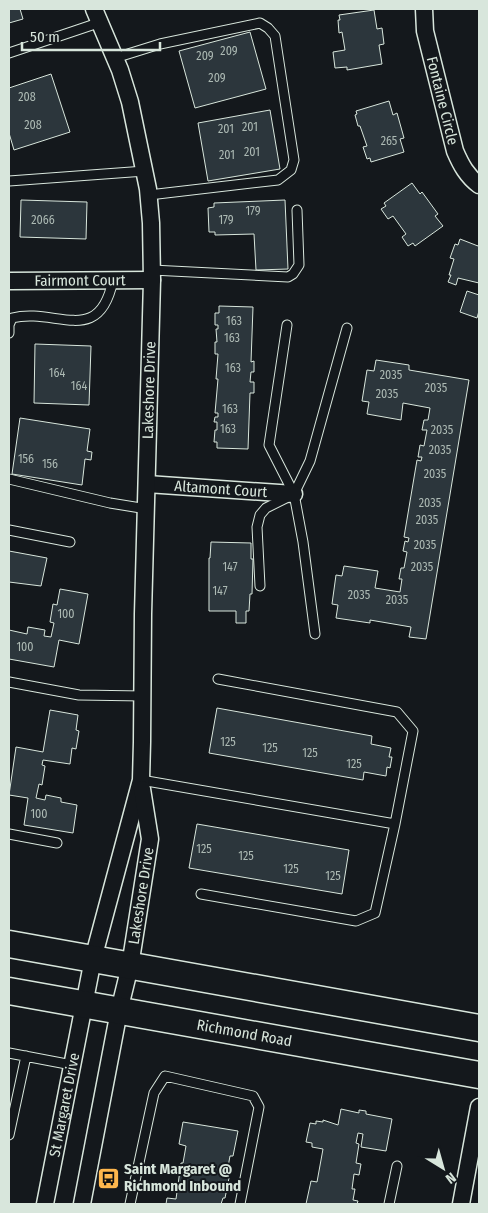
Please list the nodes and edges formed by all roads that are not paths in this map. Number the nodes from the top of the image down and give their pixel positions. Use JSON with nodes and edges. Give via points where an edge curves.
{"nodes":[{"id":1,"x":424,"y":9,"type":"edge"},
{"id":2,"x":98,"y":16,"type":"edge"},
{"id":3,"x":9,"y":53,"type":"edge"},
{"id":4,"x":115,"y":58,"type":"junction"},
{"id":5,"x":145,"y":172,"type":"junction"},
{"id":6,"x":9,"y":181,"type":"edge"},
{"id":7,"x":479,"y":185,"type":"edge"},
{"id":8,"x":149,"y":195,"type":"junction"},
{"id":9,"x":297,"y":210,"type":"dead end"},
{"id":10,"x":152,"y":275,"type":"junction"},
{"id":11,"x":113,"y":280,"type":"junction"},
{"id":12,"x":9,"y":281,"type":"edge"},
{"id":13,"x":287,"y":326,"type":"dead end"},
{"id":14,"x":347,"y":328,"type":"dead end"},
{"id":15,"x":9,"y":333,"type":"edge"},
{"id":16,"x":9,"y":479,"type":"edge"},
{"id":17,"x":147,"y":484,"type":"junction"},
{"id":18,"x":294,"y":494,"type":"junction"},
{"id":19,"x":146,"y":509,"type":"junction"},
{"id":20,"x":9,"y":530,"type":"edge"},
{"id":21,"x":70,"y":542,"type":"dead end"},
{"id":22,"x":260,"y":586,"type":"dead end"},
{"id":23,"x":315,"y":634,"type":"dead end"},
{"id":24,"x":218,"y":679,"type":"dead end"},
{"id":25,"x":9,"y":682,"type":"edge"},
{"id":26,"x":143,"y":696,"type":"junction"},
{"id":27,"x":140,"y":780,"type":"junction"},
{"id":28,"x":395,"y":824,"type":"junction"},
{"id":29,"x":9,"y":834,"type":"edge"},
{"id":30,"x":57,"y":843,"type":"dead end"},
{"id":31,"x":201,"y":894,"type":"dead end"},
{"id":32,"x":9,"y":944,"type":"edge"},
{"id":33,"x":93,"y":959,"type":"junction"},
{"id":34,"x":130,"y":966,"type":"junction"},
{"id":35,"x":9,"y":990,"type":"edge"},
{"id":36,"x":83,"y":1004,"type":"junction"},
{"id":37,"x":119,"y":1011,"type":"junction"},
{"id":38,"x":479,"y":1028,"type":"edge"},
{"id":39,"x":9,"y":1053,"type":"edge"},
{"id":40,"x":26,"y":1056,"type":"junction"},
{"id":41,"x":72,"y":1065,"type":"junction"},
{"id":42,"x":479,"y":1075,"type":"edge"},
{"id":43,"x":479,"y":1107,"type":"edge"},
{"id":44,"x":9,"y":1135,"type":"edge"},
{"id":45,"x":397,"y":1166,"type":"dead end"},
{"id":46,"x":45,"y":1204,"type":"edge"},
{"id":47,"x":82,"y":1204,"type":"edge"},
{"id":48,"x":130,"y":1204,"type":"edge"},
{"id":49,"x":240,"y":1204,"type":"edge"},
{"id":50,"x":389,"y":1204,"type":"edge"},
{"id":51,"x":461,"y":1204,"type":"edge"}],
"edges":[{"from":1,"to":7,"type":"street","name":"Fontaine Circle","via":[[425,31],[455,151],[462,166]]},
{"from":2,"to":3,"type":"lane"},
{"from":2,"to":4,"type":"street","name":"Lakeshore Drive"},
{"from":4,"to":5,"type":"street","name":"Lakeshore Drive","via":[[130,102]]},
{"from":4,"to":8,"type":"lane","via":[[160,44],[260,24],[275,36],[294,160],[291,170],[278,180]]},
{"from":5,"to":6,"type":"lane"},
{"from":5,"to":8,"type":"street","name":"Lakeshore Drive"},
{"from":8,"to":10,"type":"street","name":"Lakeshore Drive"},
{"from":9,"to":10,"type":"lane","via":[[299,265],[288,277]]},
{"from":10,"to":11,"type":"street","name":"Fairmont Court"},
{"from":10,"to":17,"type":"street","name":"Lakeshore Drive"},
{"from":11,"to":12,"type":"street","name":"Fairmont Court"},
{"from":11,"to":15,"type":"lane","via":[[110,296],[102,310],[86,320],[23,316],[12,318]]},
{"from":13,"to":18,"type":"lane","via":[[269,445]]},
{"from":14,"to":18,"type":"lane","via":[[310,461]]},
{"from":16,"to":19,"type":"lane"},
{"from":17,"to":18,"type":"street","name":"Altamont Court"},
{"from":17,"to":19,"type":"street","name":"Lakeshore Drive"},
{"from":18,"to":22,"type":"lane","via":[[266,508],[260,515],[257,527]]},
{"from":18,"to":23,"type":"lane"},
{"from":19,"to":26,"type":"street","name":"Lakeshore Drive"},
{"from":20,"to":21,"type":"lane"},
{"from":24,"to":28,"type":"lane","via":[[396,712],[413,731]]},
{"from":25,"to":26,"type":"lane","via":[[79,695]]},
{"from":26,"to":27,"type":"street","name":"Lakeshore Drive"},
{"from":27,"to":28,"type":"lane"},
{"from":27,"to":33,"type":"street","name":"Lakeshore Drive"},
{"from":27,"to":34,"type":"street","name":"Lakeshore Drive","via":[[150,839]]},
{"from":28,"to":31,"type":"lane","via":[[375,913],[356,921]]},
{"from":29,"to":30,"type":"lane"},
{"from":32,"to":33,"type":"main road"},
{"from":33,"to":34,"type":"main road"},
{"from":33,"to":36,"type":"street","name":"Lakeshore Drive"},
{"from":34,"to":37,"type":"street","name":"Lakeshore Drive"},
{"from":34,"to":38,"type":"main road"},
{"from":35,"to":36,"type":"main road","name":"Richmond Road"},
{"from":36,"to":37,"type":"main road","name":"Richmond Road"},
{"from":36,"to":41,"type":"street","name":"St Margaret Drive"},
{"from":37,"to":42,"type":"main road","name":"Richmond Road"},
{"from":37,"to":47,"type":"street"},
{"from":39,"to":40,"type":"lane"},
{"from":40,"to":41,"type":"lane"},
{"from":40,"to":44,"type":"lane"},
{"from":41,"to":46,"type":"street","name":"St Margaret Drive"},
{"from":43,"to":51,"type":"street"},
{"from":45,"to":50,"type":"lane"},
{"from":48,"to":49,"type":"lane","via":[[154,1093],[165,1076],[253,1096],[259,1107]]}]}
